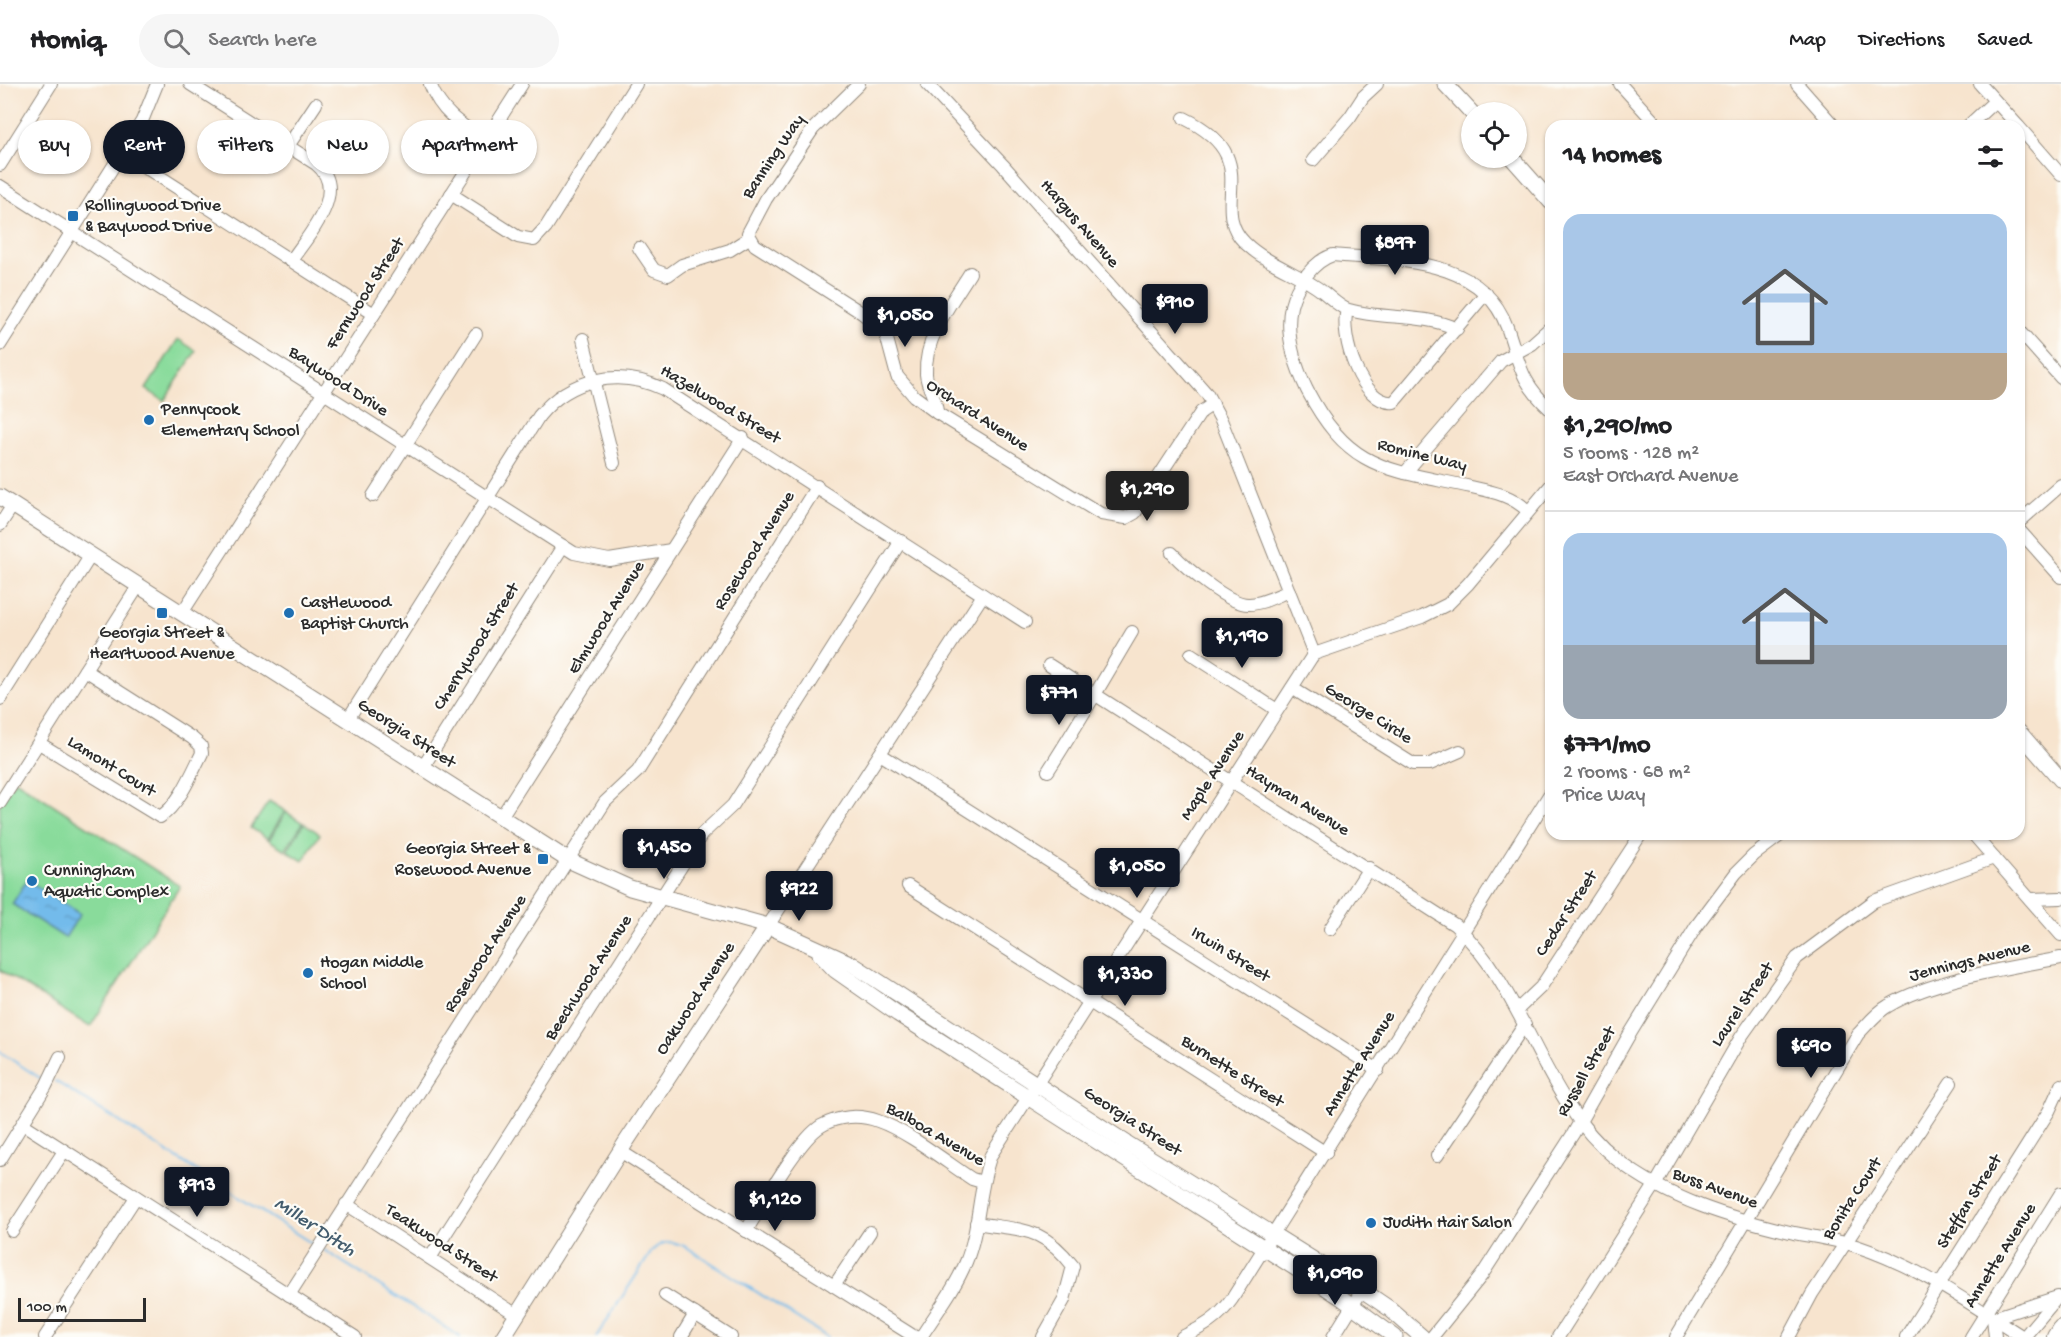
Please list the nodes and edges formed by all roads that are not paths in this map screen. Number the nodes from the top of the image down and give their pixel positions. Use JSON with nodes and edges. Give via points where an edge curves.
{"nodes":[{"id":1,"x":51,"y":84,"type":"edge"},
{"id":2,"x":157,"y":84,"type":"edge"},
{"id":3,"x":190,"y":84,"type":"edge"},
{"id":4,"x":430,"y":84,"type":"edge"},
{"id":5,"x":522,"y":84,"type":"edge"},
{"id":6,"x":636,"y":84,"type":"edge"},
{"id":7,"x":859,"y":84,"type":"edge"},
{"id":8,"x":927,"y":84,"type":"edge"},
{"id":9,"x":1377,"y":84,"type":"edge"},
{"id":10,"x":1445,"y":84,"type":"edge"},
{"id":11,"x":1620,"y":84,"type":"edge"},
{"id":12,"x":1797,"y":84,"type":"edge"},
{"id":13,"x":1980,"y":84,"type":"edge"},
{"id":14,"x":1995,"y":101,"type":"junction"},
{"id":15,"x":1462,"y":102,"type":"edge"},
{"id":16,"x":316,"y":104,"type":"dead end"},
{"id":17,"x":1184,"y":118,"type":"dead end"},
{"id":18,"x":142,"y":120,"type":"edge"},
{"id":19,"x":247,"y":120,"type":"edge"},
{"id":20,"x":455,"y":120,"type":"edge"},
{"id":21,"x":499,"y":120,"type":"edge"},
{"id":22,"x":1653,"y":120,"type":"edge"},
{"id":23,"x":1829,"y":120,"type":"edge"},
{"id":24,"x":1974,"y":120,"type":"edge"},
{"id":25,"x":2012,"y":120,"type":"edge"},
{"id":26,"x":2025,"y":135,"type":"edge"},
{"id":27,"x":294,"y":137,"type":"edge"},
{"id":28,"x":294,"y":150,"type":"edge"},
{"id":29,"x":1313,"y":160,"type":"dead end"},
{"id":30,"x":0,"y":165,"type":"edge"},
{"id":31,"x":1521,"y":168,"type":"edge"},
{"id":32,"x":109,"y":174,"type":"edge"},
{"id":33,"x":156,"y":174,"type":"edge"},
{"id":34,"x":465,"y":174,"type":"edge"},
{"id":35,"x":2061,"y":175,"type":"edge"},
{"id":36,"x":0,"y":186,"type":"edge"},
{"id":37,"x":451,"y":195,"type":"junction"},
{"id":38,"x":1545,"y":195,"type":"edge"},
{"id":39,"x":72,"y":232,"type":"junction"},
{"id":40,"x":749,"y":233,"type":"junction"},
{"id":41,"x":639,"y":248,"type":"dead end"},
{"id":42,"x":291,"y":261,"type":"junction"},
{"id":43,"x":970,"y":273,"type":"dead end"},
{"id":44,"x":1304,"y":279,"type":"junction"},
{"id":45,"x":1486,"y":294,"type":"junction"},
{"id":46,"x":1347,"y":310,"type":"junction"},
{"id":47,"x":374,"y":314,"type":"junction"},
{"id":48,"x":1457,"y":329,"type":"junction"},
{"id":49,"x":1545,"y":332,"type":"edge"},
{"id":50,"x":476,"y":334,"type":"dead end"},
{"id":51,"x":2025,"y":338,"type":"edge"},
{"id":52,"x":583,"y":339,"type":"dead end"},
{"id":53,"x":0,"y":345,"type":"edge"},
{"id":54,"x":1515,"y":352,"type":"junction"},
{"id":55,"x":2061,"y":378,"type":"edge"},
{"id":56,"x":593,"y":381,"type":"junction"},
{"id":57,"x":323,"y":394,"type":"junction"},
{"id":58,"x":1213,"y":404,"type":"junction"},
{"id":59,"x":1545,"y":404,"type":"edge"},
{"id":60,"x":937,"y":413,"type":"junction"},
{"id":61,"x":742,"y":438,"type":"junction"},
{"id":62,"x":404,"y":446,"type":"junction"},
{"id":63,"x":614,"y":463,"type":"dead end"},
{"id":64,"x":1405,"y":473,"type":"junction"},
{"id":65,"x":2061,"y":485,"type":"edge"},
{"id":66,"x":817,"y":486,"type":"junction"},
{"id":67,"x":1545,"y":492,"type":"edge"},
{"id":68,"x":373,"y":495,"type":"dead end"},
{"id":69,"x":488,"y":499,"type":"junction"},
{"id":70,"x":6,"y":501,"type":"edge"},
{"id":71,"x":1528,"y":512,"type":"junction"},
{"id":72,"x":2025,"y":517,"type":"edge"},
{"id":73,"x":0,"y":525,"type":"edge"},
{"id":74,"x":2025,"y":537,"type":"edge"},
{"id":75,"x":901,"y":540,"type":"junction"},
{"id":76,"x":563,"y":546,"type":"junction"},
{"id":77,"x":671,"y":550,"type":"junction"},
{"id":78,"x":1172,"y":553,"type":"dead end"},
{"id":79,"x":91,"y":555,"type":"junction"},
{"id":80,"x":2061,"y":577,"type":"edge"},
{"id":81,"x":139,"y":585,"type":"junction"},
{"id":82,"x":1289,"y":591,"type":"junction"},
{"id":83,"x":983,"y":595,"type":"junction"},
{"id":84,"x":182,"y":613,"type":"junction"},
{"id":85,"x":1025,"y":622,"type":"dead end"},
{"id":86,"x":1132,"y":632,"type":"dead end"},
{"id":87,"x":1191,"y":654,"type":"dead end"},
{"id":88,"x":1314,"y":654,"type":"junction"},
{"id":89,"x":1049,"y":665,"type":"dead end"},
{"id":90,"x":85,"y":670,"type":"junction"},
{"id":91,"x":1292,"y":688,"type":"junction"},
{"id":92,"x":1095,"y":693,"type":"junction"},
{"id":93,"x":0,"y":699,"type":"edge"},
{"id":94,"x":1276,"y":710,"type":"junction"},
{"id":95,"x":348,"y":719,"type":"junction"},
{"id":96,"x":2025,"y":739,"type":"edge"},
{"id":97,"x":39,"y":743,"type":"junction"},
{"id":98,"x":1460,"y":751,"type":"dead end"},
{"id":99,"x":880,"y":754,"type":"junction"},
{"id":100,"x":423,"y":767,"type":"junction"},
{"id":101,"x":1048,"y":771,"type":"dead end"},
{"id":102,"x":2061,"y":780,"type":"edge"},
{"id":103,"x":1231,"y":781,"type":"junction"},
{"id":104,"x":1545,"y":802,"type":"edge"},
{"id":105,"x":0,"y":803,"type":"edge"},
{"id":106,"x":501,"y":818,"type":"junction"},
{"id":107,"x":1637,"y":840,"type":"edge"},
{"id":108,"x":1774,"y":840,"type":"edge"},
{"id":109,"x":1978,"y":840,"type":"edge"},
{"id":110,"x":1994,"y":858,"type":"junction"},
{"id":111,"x":568,"y":861,"type":"junction"},
{"id":112,"x":1369,"y":868,"type":"junction"},
{"id":113,"x":908,"y":886,"type":"dead end"},
{"id":114,"x":662,"y":896,"type":"junction"},
{"id":115,"x":2030,"y":898,"type":"junction"},
{"id":116,"x":2061,"y":898,"type":"edge"},
{"id":117,"x":1142,"y":921,"type":"junction"},
{"id":118,"x":768,"y":926,"type":"junction"},
{"id":119,"x":1330,"y":929,"type":"dead end"},
{"id":120,"x":1463,"y":933,"type":"junction"},
{"id":121,"x":2061,"y":936,"type":"edge"},
{"id":122,"x":816,"y":950,"type":"junction"},
{"id":123,"x":2061,"y":958,"type":"edge"},
{"id":124,"x":1089,"y":1002,"type":"junction"},
{"id":125,"x":1518,"y":1009,"type":"junction"},
{"id":126,"x":1525,"y":1024,"type":"junction"},
{"id":127,"x":60,"y":1057,"type":"dead end"},
{"id":128,"x":1378,"y":1070,"type":"junction"},
{"id":129,"x":1951,"y":1083,"type":"dead end"},
{"id":130,"x":1037,"y":1084,"type":"junction"},
{"id":131,"x":2061,"y":1085,"type":"edge"},
{"id":132,"x":1028,"y":1098,"type":"junction"},
{"id":133,"x":1580,"y":1120,"type":"junction"},
{"id":134,"x":23,"y":1124,"type":"junction"},
{"id":135,"x":64,"y":1151,"type":"junction"},
{"id":136,"x":620,"y":1151,"type":"junction"},
{"id":137,"x":1326,"y":1153,"type":"junction"},
{"id":138,"x":1437,"y":1156,"type":"dead end"},
{"id":139,"x":0,"y":1160,"type":"edge"},
{"id":140,"x":982,"y":1182,"type":"junction"},
{"id":141,"x":1655,"y":1185,"type":"junction"},
{"id":142,"x":2061,"y":1193,"type":"edge"},
{"id":143,"x":135,"y":1197,"type":"junction"},
{"id":144,"x":346,"y":1204,"type":"junction"},
{"id":145,"x":1745,"y":1221,"type":"junction"},
{"id":146,"x":976,"y":1223,"type":"junction"},
{"id":147,"x":12,"y":1231,"type":"dead end"},
{"id":148,"x":746,"y":1231,"type":"junction"},
{"id":149,"x":870,"y":1232,"type":"dead end"},
{"id":150,"x":1274,"y":1234,"type":"junction"},
{"id":151,"x":1846,"y":1244,"type":"junction"},
{"id":152,"x":1264,"y":1249,"type":"junction"},
{"id":153,"x":430,"y":1258,"type":"junction"},
{"id":154,"x":1940,"y":1284,"type":"junction"},
{"id":155,"x":834,"y":1286,"type":"junction"},
{"id":156,"x":1362,"y":1290,"type":"junction"},
{"id":157,"x":289,"y":1294,"type":"junction"},
{"id":158,"x":664,"y":1294,"type":"dead end"},
{"id":159,"x":2060,"y":1295,"type":"edge"},
{"id":160,"x":1353,"y":1305,"type":"junction"},
{"id":161,"x":517,"y":1314,"type":"junction"},
{"id":162,"x":695,"y":1314,"type":"junction"},
{"id":163,"x":1989,"y":1316,"type":"junction"},
{"id":164,"x":2061,"y":1329,"type":"edge"},
{"id":165,"x":45,"y":1337,"type":"edge"},
{"id":166,"x":355,"y":1337,"type":"edge"},
{"id":167,"x":503,"y":1337,"type":"edge"},
{"id":168,"x":681,"y":1337,"type":"edge"},
{"id":169,"x":731,"y":1337,"type":"edge"},
{"id":170,"x":915,"y":1337,"type":"edge"},
{"id":171,"x":921,"y":1337,"type":"edge"},
{"id":172,"x":1042,"y":1337,"type":"edge"},
{"id":173,"x":1182,"y":1337,"type":"edge"},
{"id":174,"x":1333,"y":1337,"type":"edge"},
{"id":175,"x":1395,"y":1337,"type":"edge"},
{"id":176,"x":1422,"y":1337,"type":"edge"},
{"id":177,"x":1432,"y":1337,"type":"edge"},
{"id":178,"x":1558,"y":1337,"type":"edge"},
{"id":179,"x":1676,"y":1337,"type":"edge"},
{"id":180,"x":1789,"y":1337,"type":"edge"},
{"id":181,"x":1906,"y":1337,"type":"edge"},
{"id":182,"x":1971,"y":1337,"type":"edge"},
{"id":183,"x":1995,"y":1337,"type":"edge"},
{"id":184,"x":2024,"y":1337,"type":"edge"},
{"id":185,"x":2056,"y":1337,"type":"edge"}],
"edges":[{"from":1,"to":30,"type":"street"},
{"from":2,"to":18,"type":"street"},
{"from":3,"to":19,"type":"street"},
{"from":4,"to":20,"type":"street","via":[[443,110]]},
{"from":5,"to":21,"type":"street","name":"Fernwood Street"},
{"from":6,"to":37,"type":"street","via":[[534,240],[518,237]]},
{"from":7,"to":40,"type":"street","name":"Banning Way","via":[[813,129]]},
{"from":8,"to":58,"type":"street","name":"Hargus Avenue"},
{"from":9,"to":29,"type":"street"},
{"from":10,"to":15,"type":"main road"},
{"from":11,"to":22,"type":"street"},
{"from":12,"to":23,"type":"street"},
{"from":13,"to":14,"type":"street"},
{"from":14,"to":24,"type":"street"},
{"from":14,"to":25,"type":"street"},
{"from":16,"to":27,"type":"street"},
{"from":17,"to":44,"type":"street","via":[[1210,134],[1230,161],[1230,206],[1239,235],[1258,252]]},
{"from":26,"to":35,"type":"street"},
{"from":28,"to":42,"type":"street","via":[[323,169],[330,185],[328,201]]},
{"from":31,"to":38,"type":"main road"},
{"from":32,"to":39,"type":"street"},
{"from":33,"to":42,"type":"street"},
{"from":34,"to":37,"type":"street","name":"Fernwood Street"},
{"from":36,"to":39,"type":"street","name":"Baywood Drive"},
{"from":37,"to":47,"type":"street","name":"Fernwood Street"},
{"from":39,"to":53,"type":"street"},
{"from":39,"to":57,"type":"street","name":"Baywood Drive"},
{"from":40,"to":41,"type":"street","via":[[730,250],[682,265],[668,275],[654,270]]},
{"from":40,"to":60,"type":"street","name":"Orchard Avenue","via":[[755,245],[881,328],[897,376],[914,396]]},
{"from":42,"to":47,"type":"street"},
{"from":43,"to":60,"type":"street","via":[[940,320],[931,348],[926,375]]},
{"from":44,"to":45,"type":"street","name":"Romine Way","via":[[1323,258],[1332,255],[1444,268],[1463,275]]},
{"from":44,"to":46,"type":"street"},
{"from":44,"to":64,"type":"street","name":"Romine Way","via":[[1289,315],[1301,377],[1324,417],[1352,450],[1374,464]]},
{"from":45,"to":48,"type":"street"},
{"from":45,"to":54,"type":"street","name":"Romine Way","via":[[1501,312]]},
{"from":46,"to":48,"type":"street","via":[[1415,317]]},
{"from":46,"to":48,"type":"street","via":[[1344,331],[1349,352],[1372,394],[1385,403],[1394,402]]},
{"from":47,"to":57,"type":"street","name":"Fernwood Street"},
{"from":49,"to":54,"type":"street"},
{"from":50,"to":62,"type":"street"},
{"from":51,"to":55,"type":"street"},
{"from":52,"to":56,"type":"street"},
{"from":54,"to":59,"type":"street","name":"Romine Way","via":[[1526,384]]},
{"from":54,"to":64,"type":"street","via":[[1501,361]]},
{"from":56,"to":61,"type":"street","name":"Hazelwood Street","via":[[618,376],[649,382]]},
{"from":56,"to":63,"type":"street"},
{"from":56,"to":69,"type":"street","name":"Hazelwood Street","via":[[550,402]]},
{"from":57,"to":62,"type":"street","name":"Baywood Drive"},
{"from":57,"to":84,"type":"street","name":"Fernwood Street"},
{"from":58,"to":60,"type":"street","name":"Orchard Avenue","via":[[1201,412],[1135,513],[1126,518],[1101,514]]},
{"from":58,"to":82,"type":"street","name":"Hargus Avenue"},
{"from":61,"to":66,"type":"street","name":"Hazelwood Street"},
{"from":61,"to":77,"type":"street","name":"Elmwood Avenue"},
{"from":62,"to":68,"type":"street"},
{"from":62,"to":69,"type":"street","name":"Baywood Drive"},
{"from":64,"to":71,"type":"street","name":"Romine Way","via":[[1506,494]]},
{"from":65,"to":72,"type":"street"},
{"from":66,"to":75,"type":"street","name":"Hazelwood Street"},
{"from":66,"to":111,"type":"street","name":"Rosewood Avenue","via":[[638,771],[605,802]]},
{"from":67,"to":71,"type":"street"},
{"from":69,"to":76,"type":"street","name":"Baywood Drive"},
{"from":69,"to":95,"type":"street","name":"Hazelwood Street"},
{"from":70,"to":73,"type":"street"},
{"from":70,"to":79,"type":"main road","name":"Georgia Street"},
{"from":71,"to":88,"type":"street","via":[[1448,604],[1422,617]]},
{"from":74,"to":80,"type":"street"},
{"from":75,"to":83,"type":"street","name":"Hazelwood Street"},
{"from":75,"to":114,"type":"street","name":"Beechwood Avenue","via":[[733,805],[702,834]]},
{"from":76,"to":77,"type":"street","name":"Baywood Drive","via":[[574,553],[609,560]]},
{"from":76,"to":100,"type":"street","name":"Cherrywood Street"},
{"from":77,"to":106,"type":"street","name":"Elmwood Avenue"},
{"from":78,"to":82,"type":"street","via":[[1184,567],[1243,604]]},
{"from":79,"to":81,"type":"main road","name":"Georgia Street"},
{"from":79,"to":93,"type":"street"},
{"from":81,"to":84,"type":"main road","name":"Georgia Street"},
{"from":81,"to":90,"type":"street"},
{"from":82,"to":88,"type":"street","name":"Hargus Avenue"},
{"from":83,"to":85,"type":"street","name":"Hazelwood Street"},
{"from":83,"to":99,"type":"street","name":"Oakwood Avenue"},
{"from":84,"to":95,"type":"main road","name":"Georgia Street"},
{"from":86,"to":92,"type":"street"},
{"from":87,"to":94,"type":"street"},
{"from":88,"to":91,"type":"street","name":"Maple Avenue"},
{"from":89,"to":92,"type":"street","name":"Hayman Avenue"},
{"from":90,"to":97,"type":"street"},
{"from":90,"to":97,"type":"street","name":"Lamont Court","via":[[201,746],[202,753],[167,813],[160,817]]},
{"from":91,"to":94,"type":"street","name":"Maple Avenue"},
{"from":91,"to":98,"type":"street","name":"George Circle","via":[[1413,764],[1430,764]]},
{"from":92,"to":101,"type":"street"},
{"from":92,"to":103,"type":"street","name":"Hayman Avenue"},
{"from":94,"to":103,"type":"street","name":"Maple Avenue"},
{"from":95,"to":100,"type":"main road","name":"Georgia Street"},
{"from":96,"to":102,"type":"main road"},
{"from":97,"to":105,"type":"street"},
{"from":99,"to":117,"type":"street","name":"Irwin Street"},
{"from":99,"to":118,"type":"street","name":"Oakwood Avenue"},
{"from":100,"to":106,"type":"main road","name":"Georgia Street"},
{"from":103,"to":112,"type":"street","name":"Hayman Avenue"},
{"from":103,"to":117,"type":"street","name":"Maple Avenue"},
{"from":104,"to":120,"type":"street","name":"Annette Avenue"},
{"from":106,"to":111,"type":"main road","name":"Georgia Street"},
{"from":107,"to":125,"type":"street","name":"Cedar Street","via":[[1541,987]]},
{"from":108,"to":133,"type":"street","name":"Russell Street","via":[[1736,873],[1696,925]]},
{"from":109,"to":110,"type":"street"},
{"from":110,"to":115,"type":"street"},
{"from":110,"to":141,"type":"street","name":"Laurel Street","via":[[1874,901],[1797,958],[1741,1037]]},
{"from":111,"to":114,"type":"main road","name":"Georgia Street","via":[[608,880]]},
{"from":111,"to":144,"type":"street","name":"Rosewood Avenue"},
{"from":112,"to":119,"type":"street"},
{"from":112,"to":120,"type":"street","name":"Hayman Avenue"},
{"from":113,"to":124,"type":"street","name":"Burnette Street"},
{"from":114,"to":118,"type":"main road","name":"Georgia Street"},
{"from":114,"to":153,"type":"street","name":"Beechwood Avenue"},
{"from":115,"to":116,"type":"street"},
{"from":115,"to":121,"type":"street"},
{"from":117,"to":124,"type":"street","name":"Maple Avenue"},
{"from":117,"to":128,"type":"street","name":"Irwin Street"},
{"from":118,"to":122,"type":"main road","name":"Georgia Street"},
{"from":118,"to":136,"type":"main road","name":"Oakwood Avenue"},
{"from":120,"to":125,"type":"street","name":"Buss Avenue","via":[[1493,967]]},
{"from":120,"to":128,"type":"street","name":"Annette Avenue"},
{"from":122,"to":130,"type":"main road","name":"Georgia Street","via":[[852,964]]},
{"from":122,"to":132,"type":"main road","name":"Georgia Street","via":[[835,970]]},
{"from":123,"to":145,"type":"street","name":"Jennings Avenue","via":[[1950,982],[1886,1007],[1844,1054]]},
{"from":124,"to":130,"type":"street","name":"Maple Avenue"},
{"from":124,"to":137,"type":"street","name":"Burnette Street"},
{"from":125,"to":126,"type":"street","name":"Buss Avenue"},
{"from":126,"to":133,"type":"street","name":"Buss Avenue"},
{"from":126,"to":138,"type":"street"},
{"from":127,"to":134,"type":"street"},
{"from":128,"to":137,"type":"street","name":"Annette Avenue"},
{"from":129,"to":151,"type":"street","name":"Bonita Court"},
{"from":130,"to":132,"type":"street","name":"Maple Avenue"},
{"from":130,"to":150,"type":"main road","name":"Georgia Street"},
{"from":131,"to":154,"type":"street","name":"Steffan Street","via":[[2049,1111]]},
{"from":132,"to":140,"type":"street","name":"Maple Avenue","via":[[991,1155]]},
{"from":132,"to":152,"type":"main road","name":"Georgia Street"},
{"from":133,"to":141,"type":"street","name":"Buss Avenue","via":[[1615,1158]]},
{"from":133,"to":177,"type":"street","name":"Russell Street","via":[[1482,1275]]},
{"from":134,"to":135,"type":"street"},
{"from":134,"to":139,"type":"street"},
{"from":135,"to":143,"type":"street"},
{"from":135,"to":147,"type":"street"},
{"from":136,"to":148,"type":"street"},
{"from":136,"to":161,"type":"main road","name":"Oakwood Avenue"},
{"from":137,"to":150,"type":"street","name":"Annette Avenue"},
{"from":140,"to":146,"type":"street","name":"Maple Avenue"},
{"from":140,"to":148,"type":"street","name":"Balboa Avenue","via":[[879,1121],[841,1117],[819,1127],[801,1146]]},
{"from":141,"to":145,"type":"street","name":"Buss Avenue","via":[[1698,1206]]},
{"from":141,"to":178,"type":"street","name":"Laurel Street"},
{"from":142,"to":163,"type":"street","name":"Annette Avenue"},
{"from":143,"to":157,"type":"street"},
{"from":143,"to":165,"type":"street"},
{"from":144,"to":153,"type":"street","name":"Teakwood Street"},
{"from":144,"to":157,"type":"street","name":"Rosewood Avenue"},
{"from":145,"to":151,"type":"street","name":"Buss Avenue"},
{"from":145,"to":179,"type":"street","name":"Jennings Avenue"},
{"from":146,"to":171,"type":"street","name":"Maple Avenue","via":[[966,1262]]},
{"from":146,"to":172,"type":"street","via":[[1042,1236],[1074,1266],[1064,1300]]},
{"from":148,"to":155,"type":"street"},
{"from":149,"to":155,"type":"street"},
{"from":150,"to":152,"type":"street","name":"Annette Avenue"},
{"from":150,"to":156,"type":"main road","name":"Georgia Street"},
{"from":151,"to":154,"type":"street","name":"Buss Avenue","via":[[1887,1257]]},
{"from":151,"to":180,"type":"street","name":"Bonita Court"},
{"from":152,"to":160,"type":"main road","name":"Georgia Street"},
{"from":152,"to":173,"type":"street","name":"Annette Avenue","via":[[1222,1314],[1202,1329]]},
{"from":153,"to":161,"type":"street","name":"Teakwood Street"},
{"from":154,"to":163,"type":"street","name":"Buss Avenue"},
{"from":154,"to":181,"type":"street","name":"Steffan Street"},
{"from":155,"to":170,"type":"street"},
{"from":156,"to":160,"type":"street"},
{"from":156,"to":176,"type":"main road","name":"Georgia Street"},
{"from":157,"to":166,"type":"street"},
{"from":158,"to":162,"type":"street"},
{"from":159,"to":163,"type":"street"},
{"from":159,"to":184,"type":"street"},
{"from":160,"to":174,"type":"street"},
{"from":160,"to":175,"type":"main road","name":"Georgia Street"},
{"from":161,"to":167,"type":"main road","name":"Oakwood Avenue"},
{"from":162,"to":168,"type":"street"},
{"from":162,"to":169,"type":"street"},
{"from":163,"to":182,"type":"street","name":"Annette Avenue"},
{"from":163,"to":183,"type":"street"},
{"from":163,"to":184,"type":"street","name":"Buss Avenue"},
{"from":164,"to":185,"type":"highway"}]}
